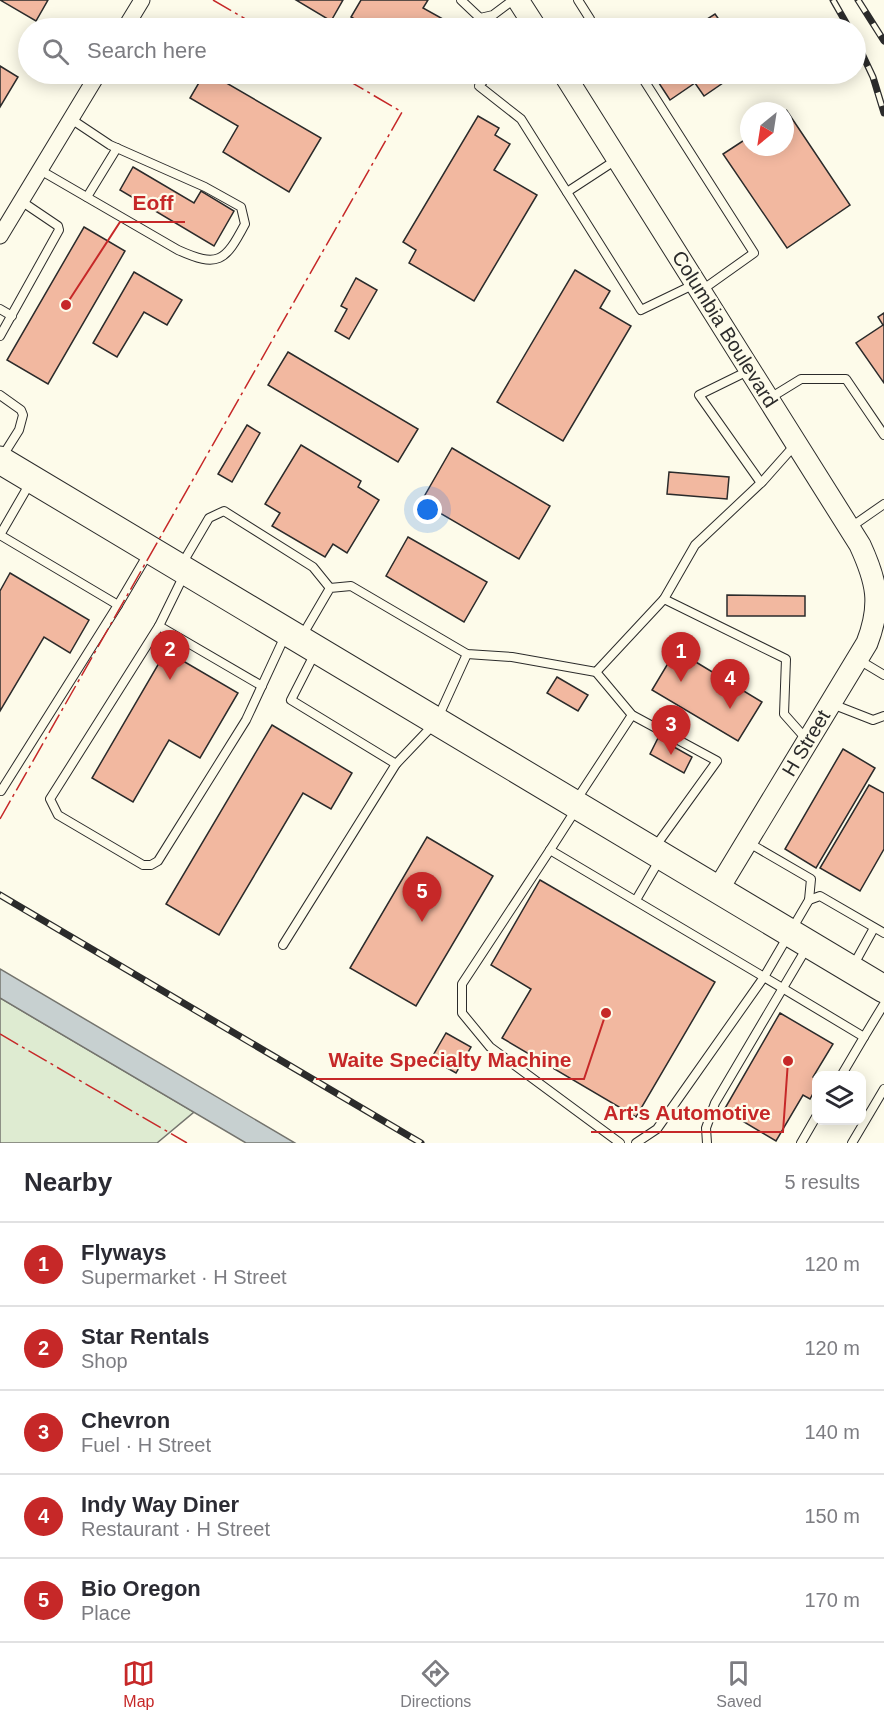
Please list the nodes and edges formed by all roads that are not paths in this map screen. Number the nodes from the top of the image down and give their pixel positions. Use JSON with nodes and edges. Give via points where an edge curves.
{"nodes":[{"id":1,"x":142,"y":0,"type":"edge"},
{"id":2,"x":461,"y":0,"type":"edge"},
{"id":3,"x":513,"y":0,"type":"edge"},
{"id":4,"x":518,"y":0,"type":"edge"},
{"id":5,"x":578,"y":0,"type":"edge"},
{"id":6,"x":131,"y":18,"type":"edge"},
{"id":7,"x":527,"y":18,"type":"edge"},
{"id":8,"x":589,"y":18,"type":"edge"},
{"id":9,"x":92,"y":84,"type":"edge"},
{"id":10,"x":481,"y":84,"type":"edge"},
{"id":11,"x":574,"y":84,"type":"edge"},
{"id":12,"x":646,"y":84,"type":"edge"},
{"id":13,"x":71,"y":119,"type":"junction"},
{"id":14,"x":117,"y":148,"type":"junction"},
{"id":15,"x":618,"y":159,"type":"junction"},
{"id":16,"x":40,"y":170,"type":"junction"},
{"id":17,"x":567,"y":192,"type":"junction"},
{"id":18,"x":87,"y":197,"type":"junction"},
{"id":19,"x":21,"y":201,"type":"junction"},
{"id":20,"x":0,"y":236,"type":"edge"},
{"id":21,"x":699,"y":287,"type":"junction"},
{"id":22,"x":0,"y":309,"type":"edge"},
{"id":23,"x":12,"y":316,"type":"junction"},
{"id":24,"x":0,"y":336,"type":"edge"},
{"id":25,"x":751,"y":370,"type":"junction"},
{"id":26,"x":0,"y":395,"type":"edge"},
{"id":27,"x":769,"y":399,"type":"junction"},
{"id":28,"x":884,"y":435,"type":"edge"},
{"id":29,"x":797,"y":443,"type":"junction"},
{"id":30,"x":0,"y":460,"type":"edge"},
{"id":31,"x":33,"y":479,"type":"junction"},
{"id":32,"x":761,"y":483,"type":"junction"},
{"id":33,"x":884,"y":504,"type":"edge"},
{"id":34,"x":850,"y":528,"type":"junction"},
{"id":35,"x":1,"y":532,"type":"edge"},
{"id":36,"x":150,"y":550,"type":"junction"},
{"id":37,"x":183,"y":570,"type":"junction"},
{"id":38,"x":880,"y":586,"type":"edge"},
{"id":39,"x":330,"y":588,"type":"junction"},
{"id":40,"x":664,"y":599,"type":"junction"},
{"id":41,"x":118,"y":605,"type":"junction"},
{"id":42,"x":159,"y":626,"type":"junction"},
{"id":43,"x":301,"y":641,"type":"junction"},
{"id":44,"x":467,"y":654,"type":"junction"},
{"id":45,"x":858,"y":659,"type":"junction"},
{"id":46,"x":596,"y":672,"type":"junction"},
{"id":47,"x":884,"y":675,"type":"edge"},
{"id":48,"x":262,"y":686,"type":"junction"},
{"id":49,"x":830,"y":704,"type":"junction"},
{"id":50,"x":632,"y":715,"type":"junction"},
{"id":51,"x":884,"y":716,"type":"edge"},
{"id":52,"x":436,"y":722,"type":"junction"},
{"id":53,"x":808,"y":741,"type":"junction"},
{"id":54,"x":396,"y":764,"type":"junction"},
{"id":55,"x":0,"y":791,"type":"edge"},
{"id":56,"x":576,"y":806,"type":"junction"},
{"id":57,"x":747,"y":841,"type":"junction"},
{"id":58,"x":550,"y":849,"type":"junction"},
{"id":59,"x":656,"y":855,"type":"junction"},
{"id":60,"x":717,"y":891,"type":"junction"},
{"id":61,"x":636,"y":900,"type":"junction"},
{"id":62,"x":809,"y":900,"type":"junction"},
{"id":63,"x":874,"y":928,"type":"junction"},
{"id":64,"x":884,"y":933,"type":"edge"},
{"id":65,"x":800,"y":940,"type":"junction"},
{"id":66,"x":284,"y":945,"type":"dead end"},
{"id":67,"x":851,"y":970,"type":"junction"},
{"id":68,"x":764,"y":977,"type":"junction"},
{"id":69,"x":783,"y":988,"type":"junction"},
{"id":70,"x":884,"y":989,"type":"edge"},
{"id":71,"x":884,"y":1004,"type":"edge"},
{"id":72,"x":864,"y":1037,"type":"junction"},
{"id":73,"x":844,"y":1071,"type":"edge"},
{"id":74,"x":884,"y":1089,"type":"edge"},
{"id":75,"x":812,"y":1124,"type":"edge"},
{"id":76,"x":620,"y":1143,"type":"edge"},
{"id":77,"x":636,"y":1143,"type":"edge"},
{"id":78,"x":707,"y":1143,"type":"edge"},
{"id":79,"x":801,"y":1143,"type":"edge"},
{"id":80,"x":852,"y":1143,"type":"edge"}],
"edges":[{"from":1,"to":6,"type":"street"},
{"from":2,"to":3,"type":"lane","via":[[480,18],[493,15]]},
{"from":4,"to":7,"type":"street"},
{"from":5,"to":8,"type":"lane"},
{"from":9,"to":13,"type":"street"},
{"from":10,"to":17,"type":"lane","via":[[521,119]]},
{"from":11,"to":15,"type":"street","name":"Columbia Boulevard"},
{"from":12,"to":21,"type":"lane","via":[[754,254]]},
{"from":13,"to":14,"type":"lane"},
{"from":13,"to":16,"type":"street"},
{"from":14,"to":18,"type":"lane"},
{"from":14,"to":18,"type":"lane","via":[[241,207],[245,224],[235,243],[222,257],[201,260]]},
{"from":15,"to":17,"type":"lane"},
{"from":15,"to":21,"type":"street","name":"Columbia Boulevard"},
{"from":16,"to":18,"type":"lane"},
{"from":16,"to":19,"type":"street"},
{"from":17,"to":21,"type":"lane","via":[[641,310]]},
{"from":19,"to":20,"type":"street"},
{"from":19,"to":23,"type":"lane","via":[[59,230]]},
{"from":21,"to":25,"type":"street","name":"Columbia Boulevard"},
{"from":22,"to":23,"type":"lane"},
{"from":23,"to":24,"type":"lane"},
{"from":25,"to":27,"type":"street","name":"Columbia Boulevard"},
{"from":25,"to":32,"type":"lane","via":[[699,395]]},
{"from":26,"to":30,"type":"lane","via":[[23,415],[19,430]]},
{"from":27,"to":28,"type":"lane","via":[[801,380],[846,379]]},
{"from":27,"to":29,"type":"street","name":"Columbia Boulevard"},
{"from":29,"to":32,"type":"lane"},
{"from":29,"to":34,"type":"street","name":"Columbia Boulevard"},
{"from":30,"to":31,"type":"highway"},
{"from":31,"to":35,"type":"lane"},
{"from":31,"to":36,"type":"highway"},
{"from":32,"to":40,"type":"lane","via":[[695,546]]},
{"from":33,"to":34,"type":"lane"},
{"from":34,"to":38,"type":"street","name":"Columbia Boulevard"},
{"from":35,"to":41,"type":"lane"},
{"from":36,"to":37,"type":"highway"},
{"from":36,"to":41,"type":"lane"},
{"from":37,"to":39,"type":"lane","via":[[209,518],[225,511],[313,567]]},
{"from":37,"to":42,"type":"lane"},
{"from":37,"to":43,"type":"highway"},
{"from":38,"to":45,"type":"street","name":"H Street","via":[[876,620]]},
{"from":39,"to":43,"type":"lane"},
{"from":39,"to":44,"type":"lane","via":[[351,586]]},
{"from":40,"to":46,"type":"lane"},
{"from":40,"to":53,"type":"lane","via":[[786,659],[784,714]]},
{"from":41,"to":55,"type":"lane"},
{"from":42,"to":48,"type":"lane"},
{"from":42,"to":48,"type":"lane","via":[[50,799],[58,815],[134,861],[151,865],[158,861],[246,720]]},
{"from":43,"to":48,"type":"lane"},
{"from":43,"to":52,"type":"highway"},
{"from":43,"to":54,"type":"lane","via":[[291,700]]},
{"from":44,"to":46,"type":"lane","via":[[512,657]]},
{"from":44,"to":52,"type":"lane"},
{"from":45,"to":47,"type":"lane"},
{"from":45,"to":49,"type":"street","name":"H Street"},
{"from":46,"to":50,"type":"lane"},
{"from":49,"to":51,"type":"lane","via":[[873,720]]},
{"from":49,"to":53,"type":"street","name":"H Street"},
{"from":50,"to":56,"type":"lane"},
{"from":50,"to":59,"type":"lane","via":[[717,761]]},
{"from":52,"to":54,"type":"lane"},
{"from":52,"to":56,"type":"highway"},
{"from":53,"to":57,"type":"street","name":"H Street"},
{"from":54,"to":66,"type":"lane"},
{"from":56,"to":58,"type":"lane"},
{"from":56,"to":59,"type":"highway"},
{"from":57,"to":60,"type":"street","name":"H Street"},
{"from":57,"to":62,"type":"lane","via":[[810,879]]},
{"from":58,"to":61,"type":"lane"},
{"from":58,"to":76,"type":"lane","via":[[462,984],[462,1013],[490,1047]]},
{"from":59,"to":60,"type":"highway"},
{"from":59,"to":61,"type":"lane"},
{"from":60,"to":65,"type":"highway"},
{"from":61,"to":68,"type":"lane"},
{"from":62,"to":63,"type":"lane","via":[[820,896]]},
{"from":62,"to":65,"type":"lane"},
{"from":63,"to":64,"type":"lane"},
{"from":63,"to":67,"type":"lane"},
{"from":65,"to":67,"type":"highway"},
{"from":65,"to":68,"type":"lane"},
{"from":65,"to":69,"type":"lane"},
{"from":67,"to":70,"type":"highway"},
{"from":68,"to":69,"type":"lane"},
{"from":68,"to":77,"type":"lane","via":[[657,1129]]},
{"from":69,"to":72,"type":"lane"},
{"from":69,"to":78,"type":"lane","via":[[715,1103],[706,1128]]},
{"from":71,"to":72,"type":"lane"},
{"from":72,"to":73,"type":"lane"},
{"from":74,"to":80,"type":"lane"},
{"from":75,"to":79,"type":"lane"}]}
